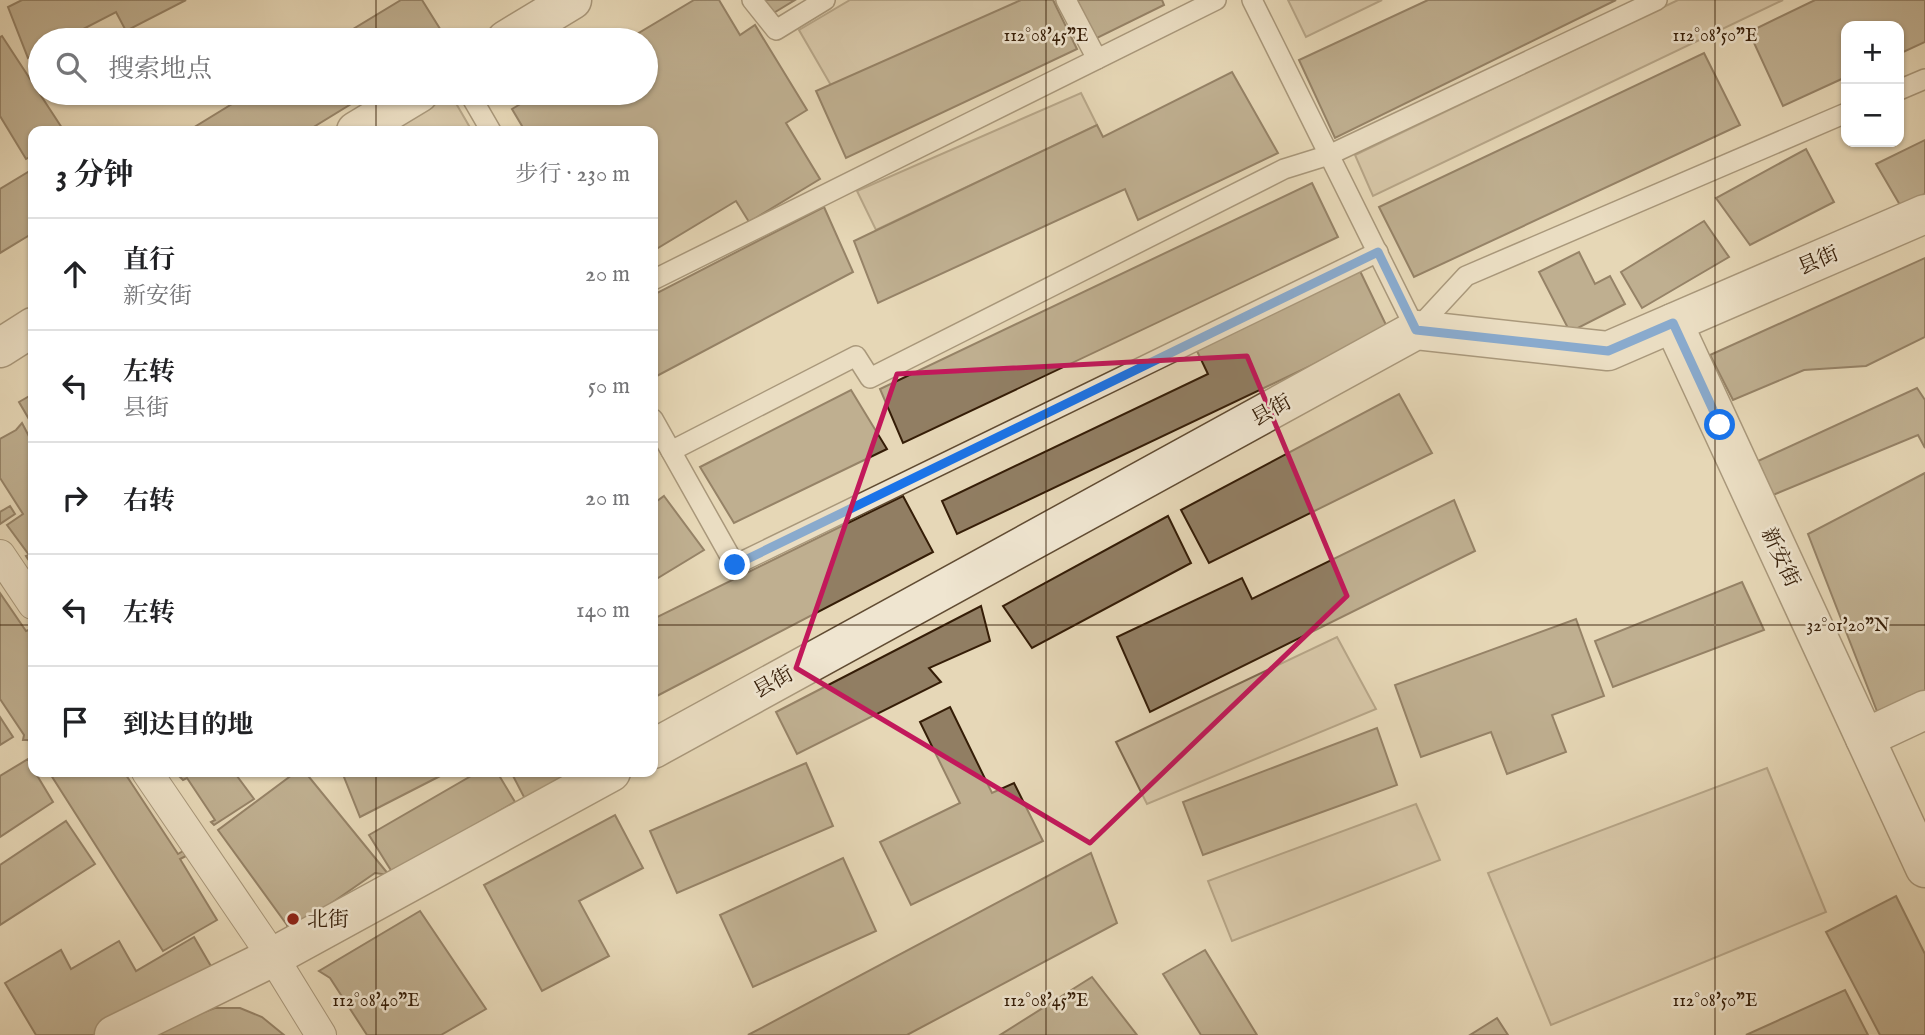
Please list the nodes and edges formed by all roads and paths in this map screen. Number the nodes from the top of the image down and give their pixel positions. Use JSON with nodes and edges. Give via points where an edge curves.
{"nodes":[{"id":1,"x":572,"y":0,"type":"edge"},
{"id":2,"x":752,"y":0,"type":"edge"},
{"id":3,"x":825,"y":0,"type":"edge"},
{"id":4,"x":1066,"y":0,"type":"edge"},
{"id":5,"x":1216,"y":0,"type":"edge"},
{"id":6,"x":1252,"y":0,"type":"edge"},
{"id":7,"x":1657,"y":0,"type":"edge"},
{"id":8,"x":526,"y":28,"type":"edge"},
{"id":9,"x":1097,"y":60,"type":"junction"},
{"id":10,"x":1925,"y":79,"type":"edge"},
{"id":11,"x":1904,"y":88,"type":"edge"},
{"id":12,"x":399,"y":105,"type":"edge"},
{"id":13,"x":476,"y":105,"type":"edge"},
{"id":14,"x":1841,"y":115,"type":"edge"},
{"id":15,"x":364,"y":126,"type":"edge"},
{"id":16,"x":488,"y":126,"type":"edge"},
{"id":17,"x":1329,"y":155,"type":"junction"},
{"id":18,"x":1925,"y":214,"type":"edge"},
{"id":19,"x":1378,"y":252,"type":"junction"},
{"id":20,"x":658,"y":278,"type":"edge"},
{"id":21,"x":1673,"y":323,"type":"junction"},
{"id":22,"x":28,"y":330,"type":"edge"},
{"id":23,"x":1416,"y":330,"type":"junction"},
{"id":24,"x":0,"y":348,"type":"edge"},
{"id":25,"x":658,"y":428,"type":"edge"},
{"id":26,"x":671,"y":451,"type":"junction"},
{"id":27,"x":0,"y":555,"type":"edge"},
{"id":28,"x":28,"y":597,"type":"edge"},
{"id":29,"x":1925,"y":710,"type":"edge"},
{"id":30,"x":1865,"y":738,"type":"junction"},
{"id":31,"x":658,"y":746,"type":"edge"},
{"id":32,"x":150,"y":777,"type":"edge"},
{"id":33,"x":602,"y":777,"type":"edge"},
{"id":34,"x":1925,"y":868,"type":"edge"},
{"id":35,"x":273,"y":957,"type":"junction"},
{"id":36,"x":114,"y":1035,"type":"edge"},
{"id":37,"x":321,"y":1035,"type":"edge"}],
"edges":[{"from":1,"to":8,"type":"street"},
{"from":2,"to":3,"type":"lane","via":[[776,30]]},
{"from":4,"to":9,"type":"lane"},
{"from":5,"to":9,"type":"lane"},
{"from":6,"to":17,"type":"lane"},
{"from":7,"to":17,"type":"lane"},
{"from":9,"to":20,"type":"lane"},
{"from":10,"to":11,"type":"lane"},
{"from":12,"to":15,"type":"street"},
{"from":13,"to":16,"type":"lane"},
{"from":14,"to":23,"type":"lane","via":[[1466,276]]},
{"from":17,"to":19,"type":"lane"},
{"from":17,"to":26,"type":"lane","via":[[1284,169],[870,378],[856,356]]},
{"from":18,"to":21,"type":"street","name":"县街"},
{"from":19,"to":23,"type":"lane"},
{"from":19,"to":26,"type":"lane","via":[[735,565]]},
{"from":21,"to":23,"type":"street","name":"县街","via":[[1608,351]]},
{"from":21,"to":30,"type":"street","name":"新安街"},
{"from":22,"to":24,"type":"street"},
{"from":23,"to":31,"type":"street","name":"县街"},
{"from":25,"to":26,"type":"lane"},
{"from":27,"to":28,"type":"street"},
{"from":29,"to":30,"type":"street"},
{"from":30,"to":34,"type":"street","name":"新安街"},
{"from":32,"to":35,"type":"street"},
{"from":33,"to":35,"type":"street"},
{"from":35,"to":36,"type":"street"},
{"from":35,"to":37,"type":"street"}]}
